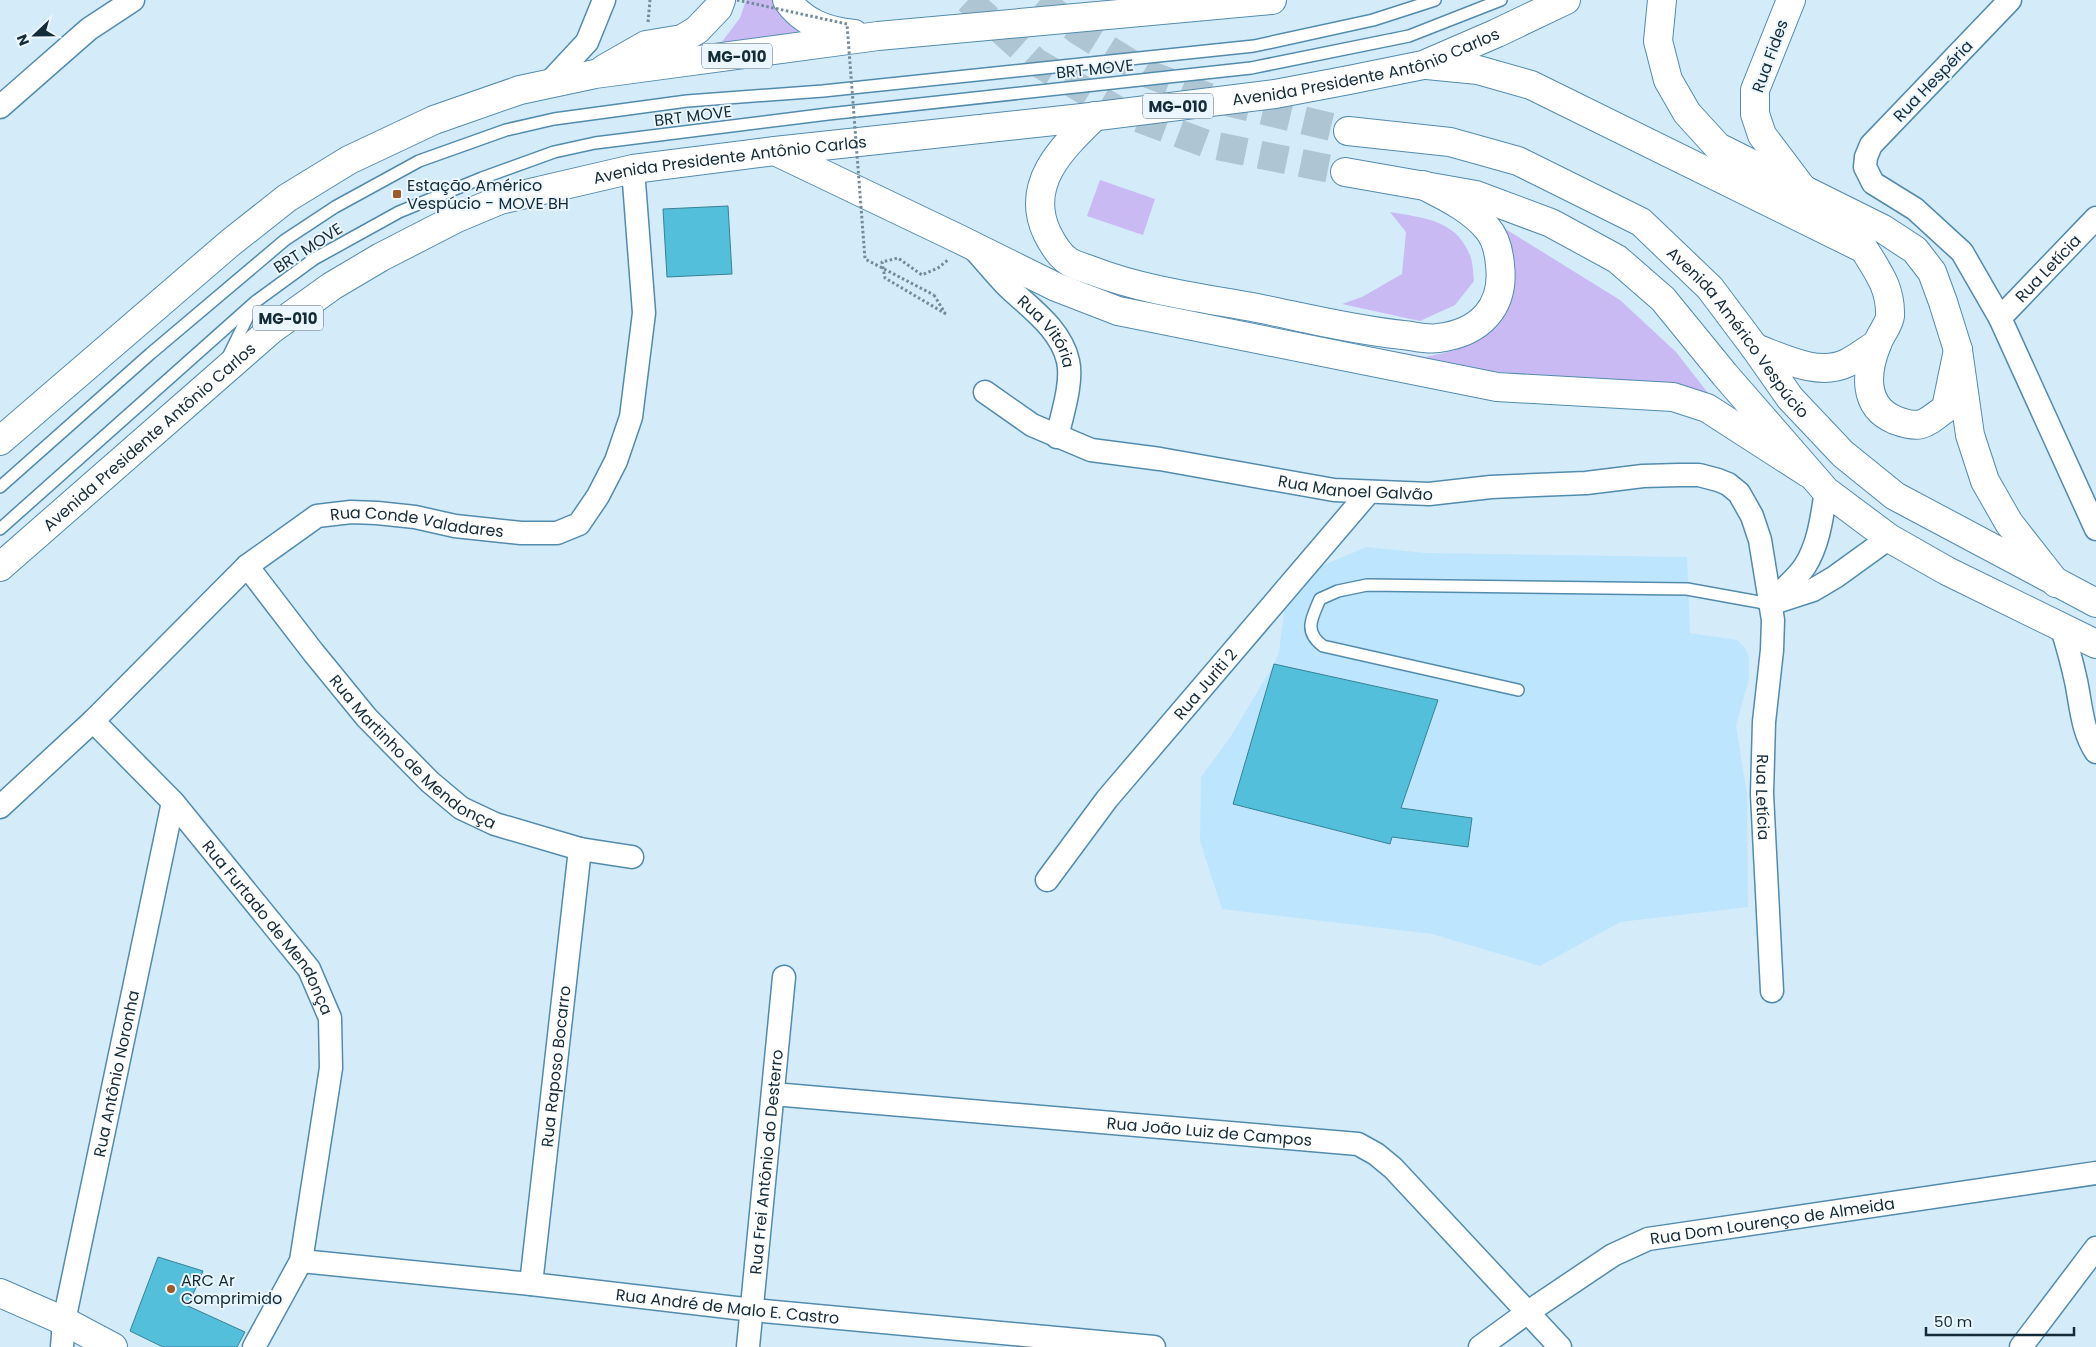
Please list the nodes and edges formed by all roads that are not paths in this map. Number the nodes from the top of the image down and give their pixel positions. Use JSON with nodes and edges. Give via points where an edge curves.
{"nodes":[{"id":1,"x":133,"y":0,"type":"edge"},
{"id":2,"x":604,"y":0,"type":"edge"},
{"id":3,"x":721,"y":0,"type":"edge"},
{"id":4,"x":787,"y":0,"type":"edge"},
{"id":5,"x":1135,"y":0,"type":"edge"},
{"id":6,"x":1272,"y":0,"type":"edge"},
{"id":7,"x":1435,"y":0,"type":"edge"},
{"id":8,"x":1501,"y":0,"type":"edge"},
{"id":9,"x":1566,"y":0,"type":"edge"},
{"id":10,"x":1662,"y":0,"type":"edge"},
{"id":11,"x":1791,"y":0,"type":"edge"},
{"id":12,"x":2010,"y":0,"type":"edge"},
{"id":13,"x":1097,"y":15,"type":"junction"},
{"id":14,"x":878,"y":36,"type":"junction"},
{"id":15,"x":1423,"y":65,"type":"junction"},
{"id":16,"x":595,"y":74,"type":"junction"},
{"id":17,"x":546,"y":86,"type":"junction"},
{"id":18,"x":0,"y":107,"type":"edge"},
{"id":19,"x":1095,"y":116,"type":"junction"},
{"id":20,"x":1348,"y":132,"type":"tunnel mouth"},
{"id":21,"x":774,"y":151,"type":"junction"},
{"id":22,"x":634,"y":169,"type":"junction"},
{"id":23,"x":1345,"y":172,"type":"tunnel mouth"},
{"id":24,"x":1423,"y":185,"type":"junction"},
{"id":25,"x":1802,"y":188,"type":"junction"},
{"id":26,"x":2096,"y":218,"type":"edge"},
{"id":27,"x":965,"y":242,"type":"junction"},
{"id":28,"x":255,"y":302,"type":"junction"},
{"id":29,"x":2000,"y":318,"type":"junction"},
{"id":30,"x":1877,"y":344,"type":"junction"},
{"id":31,"x":1756,"y":348,"type":"junction"},
{"id":32,"x":1958,"y":350,"type":"junction"},
{"id":33,"x":218,"y":376,"type":"junction"},
{"id":34,"x":985,"y":392,"type":"dead end"},
{"id":35,"x":1057,"y":437,"type":"junction"},
{"id":36,"x":0,"y":441,"type":"edge"},
{"id":37,"x":1817,"y":482,"type":"junction"},
{"id":38,"x":0,"y":487,"type":"edge"},
{"id":39,"x":1369,"y":492,"type":"junction"},
{"id":40,"x":1739,"y":492,"type":"joint"},
{"id":41,"x":2094,"y":519,"type":"edge"},
{"id":42,"x":0,"y":529,"type":"edge"},
{"id":43,"x":1889,"y":538,"type":"junction"},
{"id":44,"x":247,"y":566,"type":"junction"},
{"id":45,"x":0,"y":567,"type":"edge"},
{"id":46,"x":2056,"y":583,"type":"junction"},
{"id":47,"x":2096,"y":603,"type":"edge"},
{"id":48,"x":1770,"y":604,"type":"junction"},
{"id":49,"x":2061,"y":626,"type":"junction"},
{"id":50,"x":2096,"y":644,"type":"edge"},
{"id":51,"x":1518,"y":690,"type":"dead end"},
{"id":52,"x":93,"y":721,"type":"junction"},
{"id":53,"x":2096,"y":752,"type":"edge"},
{"id":54,"x":173,"y":802,"type":"junction"},
{"id":55,"x":0,"y":807,"type":"edge"},
{"id":56,"x":580,"y":848,"type":"junction"},
{"id":57,"x":632,"y":857,"type":"dead end"},
{"id":58,"x":1047,"y":880,"type":"dead end"},
{"id":59,"x":784,"y":977,"type":"dead end"},
{"id":60,"x":1772,"y":991,"type":"dead end"},
{"id":61,"x":773,"y":1094,"type":"junction"},
{"id":62,"x":2096,"y":1174,"type":"edge"},
{"id":63,"x":2096,"y":1248,"type":"edge"},
{"id":64,"x":301,"y":1261,"type":"junction"},
{"id":65,"x":531,"y":1284,"type":"junction"},
{"id":66,"x":0,"y":1292,"type":"edge"},
{"id":67,"x":752,"y":1310,"type":"junction"},
{"id":68,"x":1528,"y":1312,"type":"junction"},
{"id":69,"x":63,"y":1334,"type":"edge"},
{"id":70,"x":113,"y":1347,"type":"edge"},
{"id":71,"x":254,"y":1347,"type":"edge"},
{"id":72,"x":748,"y":1347,"type":"edge"},
{"id":73,"x":1154,"y":1347,"type":"edge"},
{"id":74,"x":1480,"y":1347,"type":"edge"},
{"id":75,"x":1560,"y":1347,"type":"edge"},
{"id":76,"x":2021,"y":1347,"type":"edge"}],
"edges":[{"from":1,"to":18,"type":"street","via":[[89,29]]},
{"from":2,"to":17,"type":"street","via":[[587,42]]},
{"from":3,"to":16,"type":"main road","via":[[718,8],[697,30],[682,39],[646,45]]},
{"from":4,"to":14,"type":"main road","via":[[795,11],[813,24],[838,32]]},
{"from":5,"to":13,"type":"main road"},
{"from":6,"to":13,"type":"main road","number":"MG-010"},
{"from":7,"to":38,"type":"lane","name":"BRT MOVE","via":[[1373,20],[1254,46],[687,102],[554,119],[506,130],[419,161],[334,207],[285,240]]},
{"from":8,"to":28,"type":"lane","name":"BRT MOVE","via":[[1409,36],[1251,68],[828,114],[554,152],[399,212],[314,259]]},
{"from":9,"to":15,"type":"main road","name":"Avenida Presidente Antônio Carlos","number":"MG-010"},
{"from":10,"to":25,"type":"main road","via":[[1658,41],[1668,80],[1687,113],[1718,147]]},
{"from":11,"to":25,"type":"main road","name":"Rua Fides","via":[[1755,90],[1755,114],[1762,135]]},
{"from":12,"to":29,"type":"street","name":"Rua Hespéria","via":[[1871,146],[1865,167],[1873,183],[1915,209],[1962,252]]},
{"from":13,"to":14,"type":"main road","number":"MG-010"},
{"from":14,"to":16,"type":"main road","number":"MG-010"},
{"from":15,"to":19,"type":"main road","name":"Avenida Presidente Antônio Carlos","number":"MG-010","via":[[1275,94]]},
{"from":15,"to":30,"type":"main road","via":[[1478,70],[1531,85],[1864,250],[1888,288],[1890,318]]},
{"from":16,"to":17,"type":"main road","number":"MG-010"},
{"from":17,"to":36,"type":"main road","number":"MG-010","via":[[520,90],[434,120],[349,160],[287,198]]},
{"from":19,"to":21,"type":"main road","name":"Avenida Presidente Antônio Carlos","number":"MG-010"},
{"from":19,"to":24,"type":"main road","via":[[1051,163],[1041,189],[1040,206],[1044,227],[1053,245],[1068,261],[1119,281],[1379,333],[1438,338],[1470,329],[1489,315],[1499,295],[1498,251],[1489,230],[1468,210]]},
{"from":20,"to":31,"type":"main road","name":"Avenida Américo Vespúcio","via":[[1450,142],[1518,161],[1641,222],[1710,288]]},
{"from":21,"to":22,"type":"main road","name":"Avenida Presidente Antônio Carlos","number":"MG-010"},
{"from":21,"to":27,"type":"main road"},
{"from":22,"to":33,"type":"main road","name":"Avenida Presidente Antônio Carlos","number":"MG-010","via":[[500,200],[457,218],[381,256],[332,286],[272,329]]},
{"from":22,"to":44,"type":"street","name":"Rua Conde Valadares","via":[[644,313],[631,417],[616,461],[579,524],[557,533],[521,533],[378,513],[317,516]]},
{"from":23,"to":24,"type":"main road"},
{"from":24,"to":37,"type":"main road","via":[[1476,195],[1551,223],[1617,259],[1662,299]]},
{"from":25,"to":32,"type":"main road","via":[[1883,229],[1915,250],[1932,272]]},
{"from":26,"to":29,"type":"street","name":"Rua Letícia"},
{"from":27,"to":35,"type":"street","name":"Rua Vitória","via":[[1048,324],[1062,346],[1069,376]]},
{"from":27,"to":37,"type":"main road","via":[[1056,287],[1118,311],[1497,387],[1673,397],[1707,408]]},
{"from":28,"to":33,"type":"lane"},
{"from":28,"to":42,"type":"lane","name":"BRT MOVE"},
{"from":29,"to":41,"type":"street"},
{"from":30,"to":31,"type":"main road","via":[[1846,364],[1820,368],[1800,365]]},
{"from":30,"to":32,"type":"main road","via":[[1869,372],[1871,397],[1878,409],[1910,426],[1924,425],[1946,408]]},
{"from":31,"to":46,"type":"main road","name":"Avenida Américo Vespúcio","via":[[1796,405],[1843,454],[1895,496]]},
{"from":32,"to":46,"type":"main road","via":[[1970,435],[1985,481],[2009,523]]},
{"from":33,"to":45,"type":"main road","name":"Avenida Presidente Antônio Carlos","number":"MG-010"},
{"from":34,"to":35,"type":"street","name":"Rua Manoel Galvão","via":[[1032,425]]},
{"from":35,"to":39,"type":"street","name":"Rua Manoel Galvão","via":[[1091,450],[1334,490]]},
{"from":37,"to":43,"type":"main road"},
{"from":37,"to":48,"type":"street","via":[[1820,525],[1812,552],[1805,566]]},
{"from":39,"to":40,"type":"street","name":"Rua Manoel Galvão","via":[[1429,494],[1642,476],[1699,475],[1728,484]]},
{"from":39,"to":58,"type":"street","name":"Rua Juriti 2","via":[[1107,799]]},
{"from":40,"to":48,"type":"street","name":"Rua Letícia","via":[[1760,540]]},
{"from":43,"to":48,"type":"street","via":[[1813,590]]},
{"from":43,"to":49,"type":"main road","via":[[1947,571]]},
{"from":44,"to":52,"type":"street","name":"Rua Conde Valadares"},
{"from":44,"to":56,"type":"street","name":"Rua Martinho de Mendonça","via":[[368,718],[430,782],[461,808],[495,824]]},
{"from":46,"to":47,"type":"main road","name":"Avenida Américo Vespúcio"},
{"from":48,"to":51,"type":"lane","via":[[1687,589],[1367,584],[1320,598],[1312,617],[1314,639],[1323,646]]},
{"from":48,"to":60,"type":"street","name":"Rua Letícia","via":[[1772,650],[1764,722],[1762,794]]},
{"from":49,"to":50,"type":"main road"},
{"from":49,"to":53,"type":"street","via":[[2082,714]]},
{"from":52,"to":54,"type":"street","name":"Rua Furtado de Mendonça"},
{"from":52,"to":55,"type":"street","name":"Rua Conde Valadares"},
{"from":54,"to":64,"type":"street","name":"Rua Furtado de Mendonça","via":[[309,969],[330,1018],[331,1068]]},
{"from":54,"to":69,"type":"street","name":"Rua Antônio Noronha"},
{"from":56,"to":57,"type":"street","name":"Rua Martinho de Mendonça"},
{"from":56,"to":65,"type":"street","name":"Rua Raposo Bocarro"},
{"from":59,"to":61,"type":"street","name":"Rua Frei Antônio do Desterro"},
{"from":61,"to":67,"type":"street","name":"Rua Frei Antônio do Desterro"},
{"from":61,"to":68,"type":"street","name":"Rua João Luiz de Campos","via":[[1358,1144],[1393,1168]]},
{"from":62,"to":68,"type":"street","name":"Rua Dom Lourenço de Almeida","via":[[1648,1239],[1613,1254]]},
{"from":63,"to":76,"type":"street"},
{"from":64,"to":65,"type":"street","name":"Rua André de Malo E. Castro"},
{"from":64,"to":71,"type":"street","name":"Rua Furtado de Mendonça"},
{"from":65,"to":67,"type":"street","name":"Rua André de Malo E. Castro"},
{"from":66,"to":69,"type":"main road"},
{"from":67,"to":72,"type":"street","name":"Rua Frei Antônio do Desterro"},
{"from":67,"to":73,"type":"street","name":"Rua André de Malo E. Castro"},
{"from":68,"to":74,"type":"street","name":"Rua Dom Lourenço de Almeida"},
{"from":68,"to":75,"type":"street","name":"Rua João Luiz de Campos"},
{"from":69,"to":70,"type":"main road"}]}
